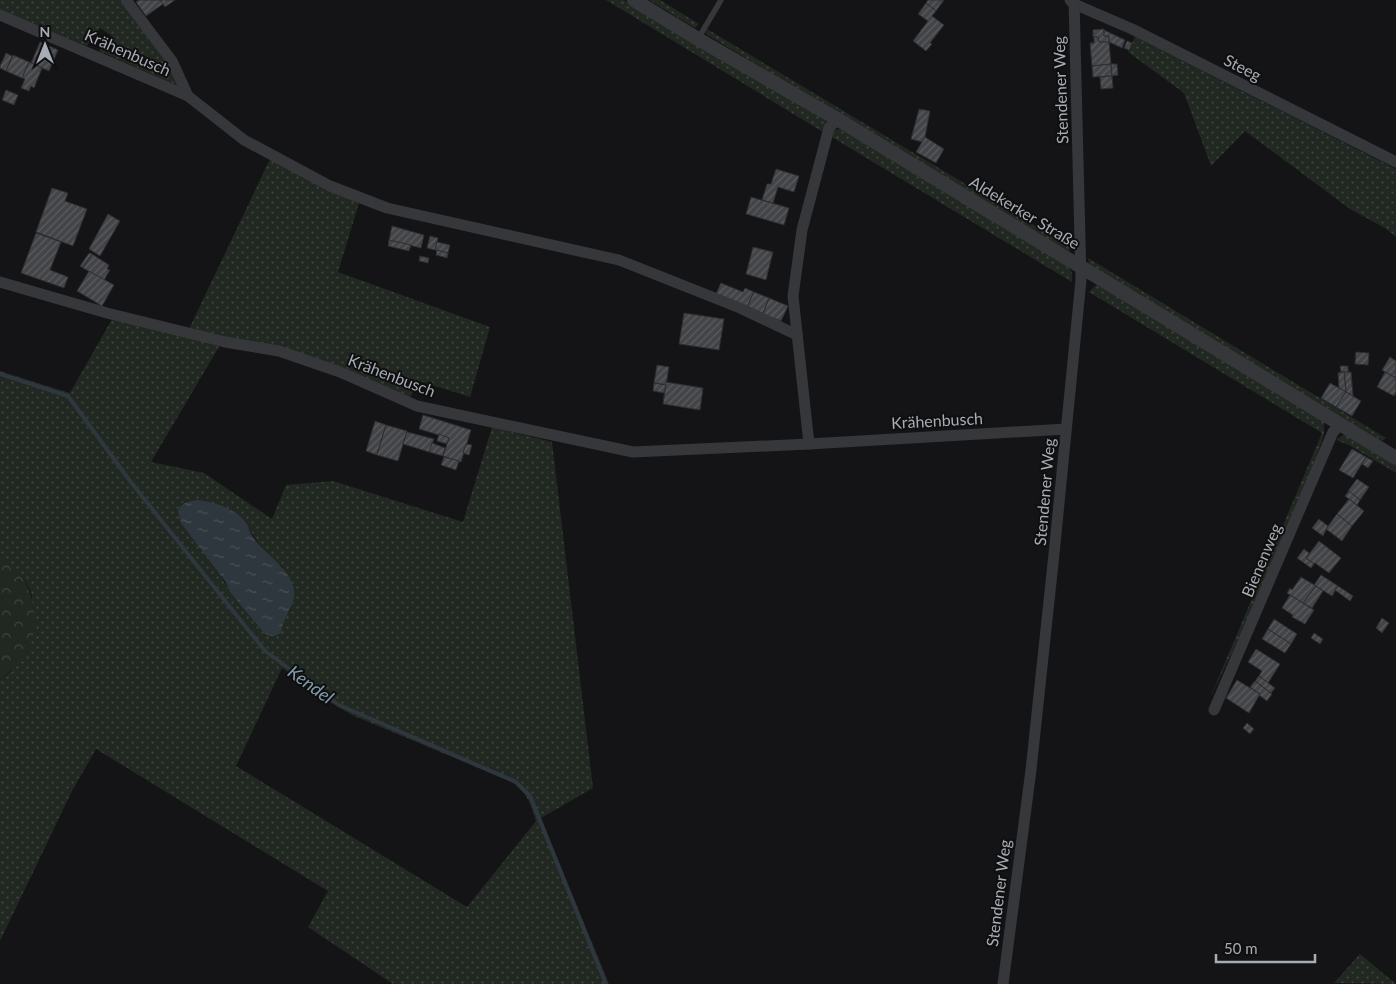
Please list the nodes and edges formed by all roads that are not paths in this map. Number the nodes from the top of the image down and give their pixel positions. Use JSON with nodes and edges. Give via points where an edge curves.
{"nodes":[{"id":1,"x":126,"y":0,"type":"edge"},
{"id":2,"x":634,"y":0,"type":"edge"},
{"id":3,"x":721,"y":0,"type":"edge"},
{"id":4,"x":1073,"y":1,"type":"edge"},
{"id":5,"x":0,"y":15,"type":"edge"},
{"id":6,"x":698,"y":39,"type":"junction"},
{"id":7,"x":188,"y":96,"type":"junction"},
{"id":8,"x":837,"y":118,"type":"junction"},
{"id":9,"x":1396,"y":162,"type":"edge"},
{"id":10,"x":1081,"y":266,"type":"junction"},
{"id":11,"x":0,"y":282,"type":"edge"},
{"id":12,"x":797,"y":335,"type":"junction"},
{"id":13,"x":1340,"y":424,"type":"junction"},
{"id":14,"x":1066,"y":429,"type":"junction"},
{"id":15,"x":809,"y":444,"type":"junction"},
{"id":16,"x":1396,"y":458,"type":"edge"},
{"id":17,"x":1214,"y":710,"type":"dead end"},
{"id":18,"x":1003,"y":984,"type":"edge"}],
"edges":[{"from":1,"to":7,"type":"street","name":"Krähenbusch","via":[[172,61]]},
{"from":2,"to":6,"type":"street","name":"Aldekerker Straße"},
{"from":3,"to":6,"type":"lane"},
{"from":4,"to":9,"type":"street","name":"Steeg"},
{"from":4,"to":10,"type":"street","name":"Stendener Weg"},
{"from":5,"to":7,"type":"street","name":"Krähenbusch"},
{"from":6,"to":8,"type":"street","name":"Aldekerker Straße"},
{"from":7,"to":12,"type":"street","name":"Krähenbusch","via":[[244,140],[330,186],[387,208],[619,260],[740,308]]},
{"from":8,"to":10,"type":"street","name":"Aldekerker Straße"},
{"from":8,"to":12,"type":"street","via":[[829,128],[802,230],[793,296]]},
{"from":10,"to":13,"type":"street","name":"Aldekerker Straße"},
{"from":10,"to":14,"type":"street","name":"Stendener Weg"},
{"from":11,"to":15,"type":"street","name":"Krähenbusch","via":[[107,313],[225,342],[279,351],[340,372],[417,406],[633,452]]},
{"from":12,"to":15,"type":"street"},
{"from":13,"to":16,"type":"street","name":"Aldekerker Straße"},
{"from":13,"to":17,"type":"street","name":"Bienenweg","via":[[1333,432]]},
{"from":14,"to":15,"type":"street","name":"Krähenbusch"},
{"from":14,"to":18,"type":"street","name":"Stendener Weg","via":[[1031,770]]}]}
